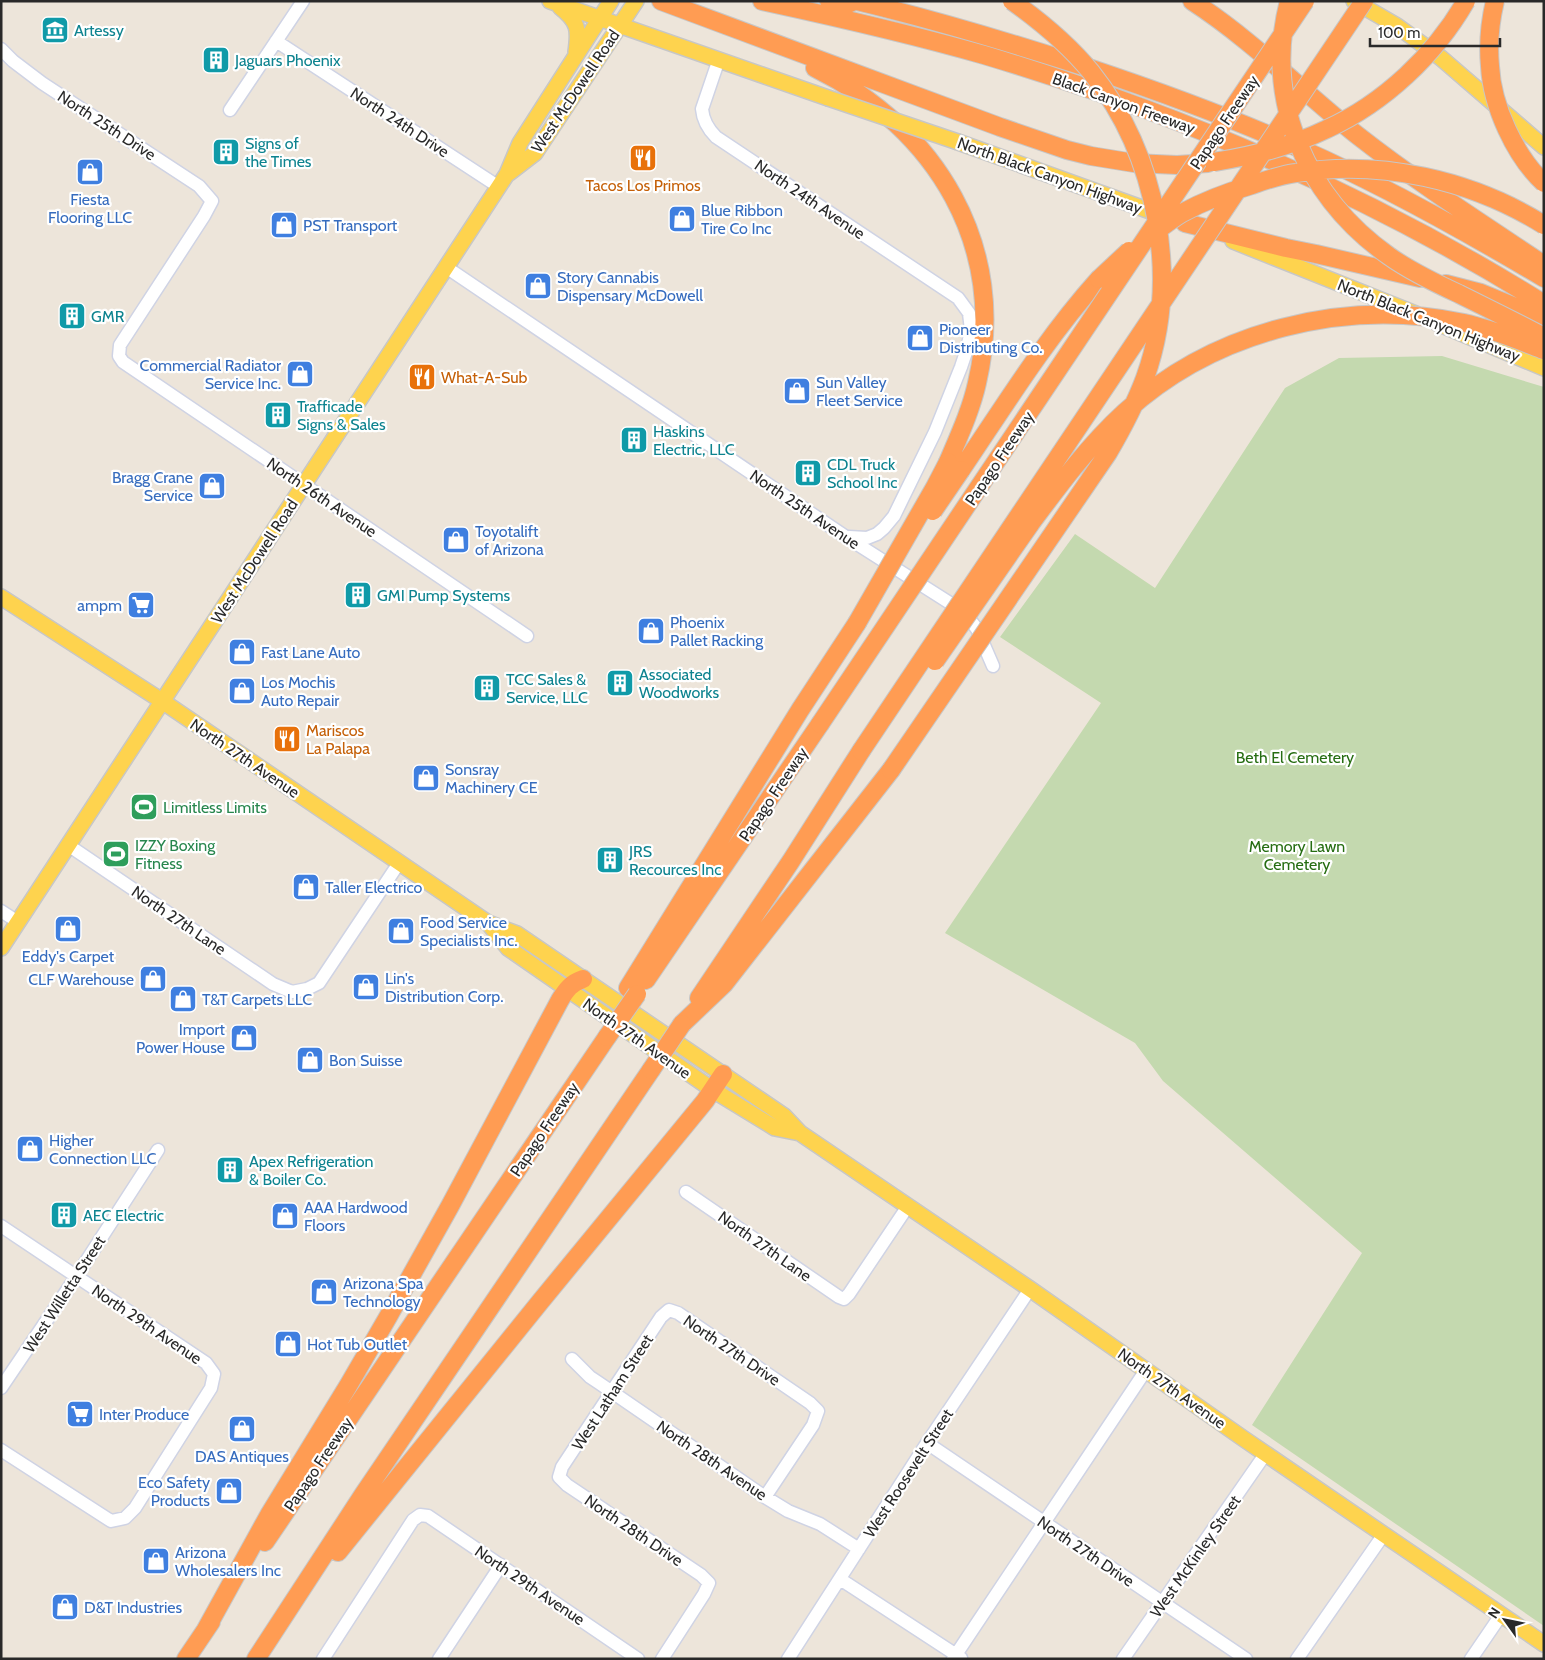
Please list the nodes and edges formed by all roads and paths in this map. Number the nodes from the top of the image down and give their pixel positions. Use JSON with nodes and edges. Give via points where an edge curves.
{"nodes":[{"id":1,"x":303,"y":1,"type":"edge"},
{"id":2,"x":611,"y":1,"type":"edge"},
{"id":3,"x":662,"y":1,"type":"edge"},
{"id":4,"x":762,"y":1,"type":"edge"},
{"id":5,"x":829,"y":1,"type":"edge"},
{"id":6,"x":855,"y":1,"type":"edge"},
{"id":7,"x":1012,"y":1,"type":"edge"},
{"id":8,"x":1192,"y":1,"type":"edge"},
{"id":9,"x":1289,"y":1,"type":"edge"},
{"id":10,"x":1305,"y":1,"type":"edge"},
{"id":11,"x":1354,"y":1,"type":"edge"},
{"id":12,"x":1364,"y":1,"type":"edge"},
{"id":13,"x":1466,"y":1,"type":"edge"},
{"id":14,"x":1495,"y":1,"type":"edge"},
{"id":15,"x":551,"y":2,"type":"edge"},
{"id":16,"x":635,"y":3,"type":"edge"},
{"id":17,"x":599,"y":19,"type":"junction"},
{"id":18,"x":619,"y":26,"type":"junction"},
{"id":19,"x":754,"y":37,"type":"junction"},
{"id":20,"x":276,"y":41,"type":"junction"},
{"id":21,"x":1,"y":49,"type":"edge"},
{"id":22,"x":575,"y":57,"type":"junction"},
{"id":23,"x":719,"y":59,"type":"junction"},
{"id":24,"x":230,"y":110,"type":"dead end"},
{"id":25,"x":1544,"y":147,"type":"edge"},
{"id":26,"x":503,"y":181,"type":"junction"},
{"id":27,"x":1544,"y":183,"type":"edge"},
{"id":28,"x":1185,"y":223,"type":"junction"},
{"id":29,"x":1544,"y":225,"type":"edge"},
{"id":30,"x":1544,"y":265,"type":"edge"},
{"id":31,"x":446,"y":268,"type":"junction"},
{"id":32,"x":1544,"y":278,"type":"edge"},
{"id":33,"x":1544,"y":304,"type":"edge"},
{"id":34,"x":1544,"y":319,"type":"edge"},
{"id":35,"x":1544,"y":336,"type":"edge"},
{"id":36,"x":1544,"y":350,"type":"edge"},
{"id":37,"x":119,"y":356,"type":"joint"},
{"id":38,"x":1544,"y":368,"type":"edge"},
{"id":39,"x":955,"y":466,"type":"junction"},
{"id":40,"x":304,"y":485,"type":"junction"},
{"id":41,"x":846,"y":537,"type":"junction"},
{"id":42,"x":1,"y":596,"type":"edge"},
{"id":43,"x":527,"y":636,"type":"dead end"},
{"id":44,"x":993,"y":666,"type":"dead end"},
{"id":45,"x":162,"y":701,"type":"junction"},
{"id":46,"x":865,"y":754,"type":"junction"},
{"id":47,"x":68,"y":845,"type":"junction"},
{"id":48,"x":399,"y":863,"type":"junction"},
{"id":49,"x":1,"y":911,"type":"edge"},
{"id":50,"x":18,"y":922,"type":"junction"},
{"id":51,"x":488,"y":923,"type":"junction"},
{"id":52,"x":1,"y":948,"type":"edge"},
{"id":53,"x":583,"y":980,"type":"junction"},
{"id":54,"x":567,"y":989,"type":"junction"},
{"id":55,"x":632,"y":991,"type":"junction"},
{"id":56,"x":682,"y":1024,"type":"junction"},
{"id":57,"x":723,"y":1074,"type":"junction"},
{"id":58,"x":713,"y":1090,"type":"junction"},
{"id":59,"x":800,"y":1134,"type":"junction"},
{"id":60,"x":158,"y":1150,"type":"dead end"},
{"id":61,"x":686,"y":1192,"type":"dead end"},
{"id":62,"x":908,"y":1206,"type":"junction"},
{"id":63,"x":1,"y":1226,"type":"edge"},
{"id":64,"x":76,"y":1277,"type":"junction"},
{"id":65,"x":1030,"y":1289,"type":"junction"},
{"id":66,"x":669,"y":1310,"type":"joint"},
{"id":67,"x":572,"y":1359,"type":"dead end"},
{"id":68,"x":1146,"y":1370,"type":"junction"},
{"id":69,"x":1,"y":1388,"type":"edge"},
{"id":70,"x":612,"y":1392,"type":"junction"},
{"id":71,"x":928,"y":1443,"type":"junction"},
{"id":72,"x":1,"y":1450,"type":"edge"},
{"id":73,"x":1266,"y":1453,"type":"junction"},
{"id":74,"x":559,"y":1478,"type":"joint"},
{"id":75,"x":765,"y":1497,"type":"junction"},
{"id":76,"x":1044,"y":1522,"type":"junction"},
{"id":77,"x":1384,"y":1534,"type":"junction"},
{"id":78,"x":859,"y":1549,"type":"junction"},
{"id":79,"x":501,"y":1566,"type":"junction"},
{"id":80,"x":840,"y":1579,"type":"junction"},
{"id":81,"x":1163,"y":1603,"type":"junction"},
{"id":82,"x":287,"y":1614,"type":"junction"},
{"id":83,"x":1501,"y":1615,"type":"junction"},
{"id":84,"x":205,"y":1631,"type":"junction"},
{"id":85,"x":1544,"y":1644,"type":"edge"},
{"id":86,"x":445,"y":1657,"type":"edge"},
{"id":87,"x":957,"y":1657,"type":"edge"},
{"id":88,"x":186,"y":1659,"type":"edge"},
{"id":89,"x":256,"y":1659,"type":"edge"},
{"id":90,"x":323,"y":1659,"type":"edge"},
{"id":91,"x":638,"y":1659,"type":"edge"},
{"id":92,"x":662,"y":1659,"type":"edge"},
{"id":93,"x":788,"y":1659,"type":"edge"},
{"id":94,"x":1123,"y":1659,"type":"edge"},
{"id":95,"x":1246,"y":1659,"type":"edge"},
{"id":96,"x":1297,"y":1659,"type":"edge"},
{"id":97,"x":1471,"y":1659,"type":"edge"}],
"edges":[{"from":1,"to":20,"type":"street"},
{"from":2,"to":17,"type":"main road","name":"West McDowell Road"},
{"from":3,"to":19,"type":"highway"},
{"from":4,"to":33,"type":"highway","name":"Black Canyon Freeway","via":[[924,38],[983,55],[1192,126],[1368,206]]},
{"from":5,"to":6,"type":"highway","name":"Black Canyon Freeway","via":[[846,4]]},
{"from":6,"to":32,"type":"highway","name":"Black Canyon Freeway","via":[[927,18],[1050,56],[1250,127],[1394,194]]},
{"from":7,"to":56,"type":"highway","bridge":true,"via":[[1044,25],[1090,71],[1135,146],[1147,181],[1160,254],[1161,297],[1156,335],[1145,377],[1128,418],[1108,453],[891,770],[724,984]]},
{"from":8,"to":30,"type":"highway","via":[[1231,29],[1386,157]]},
{"from":9,"to":35,"type":"highway","bridge":true,"via":[[1281,48],[1284,97],[1300,150],[1316,182],[1362,236],[1390,257],[1427,279]]},
{"from":10,"to":55,"type":"highway","name":"Papago Freeway","bridge":true,"via":[[820,724]]},
{"from":11,"to":25,"type":"main road","via":[[1441,58]]},
{"from":12,"to":46,"type":"highway","bridge":true},
{"from":13,"to":19,"type":"highway","bridge":true,"via":[[1437,41],[1406,75],[1352,116],[1328,129],[1256,154],[1177,165],[1134,163],[1067,150]]},
{"from":14,"to":27,"type":"highway","bridge":true,"via":[[1490,35],[1493,86],[1508,132]]},
{"from":15,"to":17,"type":"main road","name":"North Black Canyon Highway"},
{"from":15,"to":22,"type":"main road","via":[[567,12],[576,24]]},
{"from":16,"to":18,"type":"main road","name":"West McDowell Road"},
{"from":17,"to":18,"type":"main road","name":"North Black Canyon Highway"},
{"from":17,"to":22,"type":"main road","name":"West McDowell Road"},
{"from":18,"to":23,"type":"main road","name":"North Black Canyon Highway"},
{"from":18,"to":26,"type":"main road","name":"West McDowell Road","via":[[535,153]]},
{"from":19,"to":39,"type":"highway","via":[[855,90],[890,117],[921,148],[947,184],[966,221],[976,254],[985,321],[977,385],[964,423]]},
{"from":20,"to":24,"type":"street"},
{"from":20,"to":26,"type":"street","name":"North 24th Drive"},
{"from":21,"to":37,"type":"street","name":"North 25th Drive","via":[[42,83],[200,186],[212,201],[120,345]]},
{"from":22,"to":26,"type":"main road","name":"West McDowell Road","via":[[520,143]]},
{"from":23,"to":28,"type":"main road","name":"North Black Canyon Highway","bridge":true},
{"from":23,"to":41,"type":"street","name":"North 24th Avenue","via":[[702,109],[702,117],[710,131],[958,298],[970,313],[971,330],[961,367],[894,516],[877,534],[867,538]]},
{"from":26,"to":31,"type":"main road","name":"West McDowell Road"},
{"from":28,"to":34,"type":"highway","via":[[1461,287]]},
{"from":28,"to":38,"type":"main road","name":"North Black Canyon Highway"},
{"from":29,"to":39,"type":"highway","bridge":true,"via":[[1477,191],[1403,173],[1328,169],[1296,173],[1232,190],[1181,214],[1135,246],[1099,280],[1080,300]]},
{"from":31,"to":40,"type":"main road","name":"West McDowell Road"},
{"from":31,"to":41,"type":"street","name":"North 25th Avenue"},
{"from":36,"to":46,"type":"highway","bridge":true,"via":[[1464,323],[1401,315],[1361,315],[1277,329],[1197,361],[1136,402],[1073,468]]},
{"from":37,"to":40,"type":"street","name":"North 26th Avenue","via":[[123,362]]},
{"from":39,"to":55,"type":"highway","bridge":true,"via":[[800,710]]},
{"from":40,"to":43,"type":"street","name":"North 26th Avenue"},
{"from":40,"to":45,"type":"main road","name":"West McDowell Road"},
{"from":41,"to":44,"type":"street","name":"North 25th Avenue","via":[[964,612],[977,629]]},
{"from":42,"to":45,"type":"main road","name":"North 27th Avenue"},
{"from":45,"to":47,"type":"main road","name":"West McDowell Road"},
{"from":45,"to":48,"type":"main road","name":"North 27th Avenue"},
{"from":46,"to":56,"type":"highway"},
{"from":47,"to":48,"type":"street","name":"North 27th Lane","via":[[272,984],[292,992],[307,990],[320,983]]},
{"from":47,"to":50,"type":"main road","name":"West McDowell Road"},
{"from":48,"to":51,"type":"main road","name":"North 27th Avenue"},
{"from":49,"to":50,"type":"street"},
{"from":50,"to":52,"type":"main road","name":"West McDowell Road"},
{"from":51,"to":53,"type":"main road","name":"North 27th Avenue","via":[[517,934]]},
{"from":51,"to":54,"type":"main road","name":"North 27th Avenue","via":[[508,948]]},
{"from":53,"to":54,"type":"highway"},
{"from":53,"to":57,"type":"main road","name":"North 27th Avenue"},
{"from":54,"to":58,"type":"main road","name":"North 27th Avenue"},
{"from":54,"to":84,"type":"highway","via":[[392,1309],[269,1515]]},
{"from":55,"to":84,"type":"highway","name":"Papago Freeway","bridge":true},
{"from":56,"to":82,"type":"highway","bridge":true,"via":[[363,1495]]},
{"from":57,"to":58,"type":"highway"},
{"from":57,"to":59,"type":"main road","name":"North 27th Avenue","via":[[784,1116]]},
{"from":58,"to":59,"type":"main road","name":"North 27th Avenue","via":[[774,1128]]},
{"from":58,"to":82,"type":"highway"},
{"from":59,"to":62,"type":"main road","name":"North 27th Avenue"},
{"from":60,"to":64,"type":"street","name":"West Willetta Street"},
{"from":61,"to":62,"type":"street","name":"North 27th Lane","via":[[844,1299]]},
{"from":62,"to":65,"type":"main road","name":"North 27th Avenue"},
{"from":63,"to":64,"type":"street","name":"North 29th Avenue"},
{"from":64,"to":69,"type":"street","name":"West Willetta Street"},
{"from":64,"to":72,"type":"street","name":"North 29th Avenue","via":[[206,1363],[214,1374],[211,1388],[135,1508],[115,1522],[94,1512]]},
{"from":65,"to":68,"type":"main road","name":"North 27th Avenue"},
{"from":65,"to":71,"type":"street","name":"West Roosevelt Street"},
{"from":66,"to":70,"type":"street","name":"West Latham Street","via":[[661,1316]]},
{"from":66,"to":75,"type":"street","name":"North 27th Drive","via":[[678,1313],[818,1411],[813,1425]]},
{"from":67,"to":70,"type":"street","name":"North 28th Avenue"},
{"from":68,"to":73,"type":"main road","name":"North 27th Avenue"},
{"from":68,"to":76,"type":"street"},
{"from":70,"to":74,"type":"street","name":"West Latham Street","via":[[562,1467]]},
{"from":70,"to":75,"type":"street","name":"North 28th Avenue"},
{"from":71,"to":76,"type":"street","name":"North 27th Drive"},
{"from":71,"to":78,"type":"street","name":"West Roosevelt Street"},
{"from":73,"to":77,"type":"main road","name":"North 27th Avenue"},
{"from":73,"to":81,"type":"street","name":"West McKinley Street"},
{"from":74,"to":92,"type":"street","name":"North 28th Drive","via":[[709,1583]]},
{"from":75,"to":78,"type":"street","name":"North 28th Avenue","via":[[820,1524]]},
{"from":76,"to":81,"type":"street","name":"North 27th Drive"},
{"from":76,"to":87,"type":"street"},
{"from":77,"to":83,"type":"main road","name":"North 27th Avenue"},
{"from":77,"to":96,"type":"street"},
{"from":78,"to":80,"type":"street","name":"West Roosevelt Street"},
{"from":79,"to":86,"type":"street"},
{"from":79,"to":90,"type":"street","name":"North 29th Avenue","via":[[428,1516],[420,1515],[413,1520]]},
{"from":79,"to":91,"type":"street","name":"North 29th Avenue"},
{"from":80,"to":87,"type":"street"},
{"from":80,"to":93,"type":"street","name":"West Roosevelt Street"},
{"from":81,"to":94,"type":"street","name":"West McKinley Street"},
{"from":81,"to":95,"type":"street","name":"North 27th Drive"},
{"from":82,"to":89,"type":"highway"},
{"from":83,"to":85,"type":"main road","name":"North 27th Avenue"},
{"from":83,"to":97,"type":"street"},
{"from":84,"to":88,"type":"highway","name":"Papago Freeway"}]}
